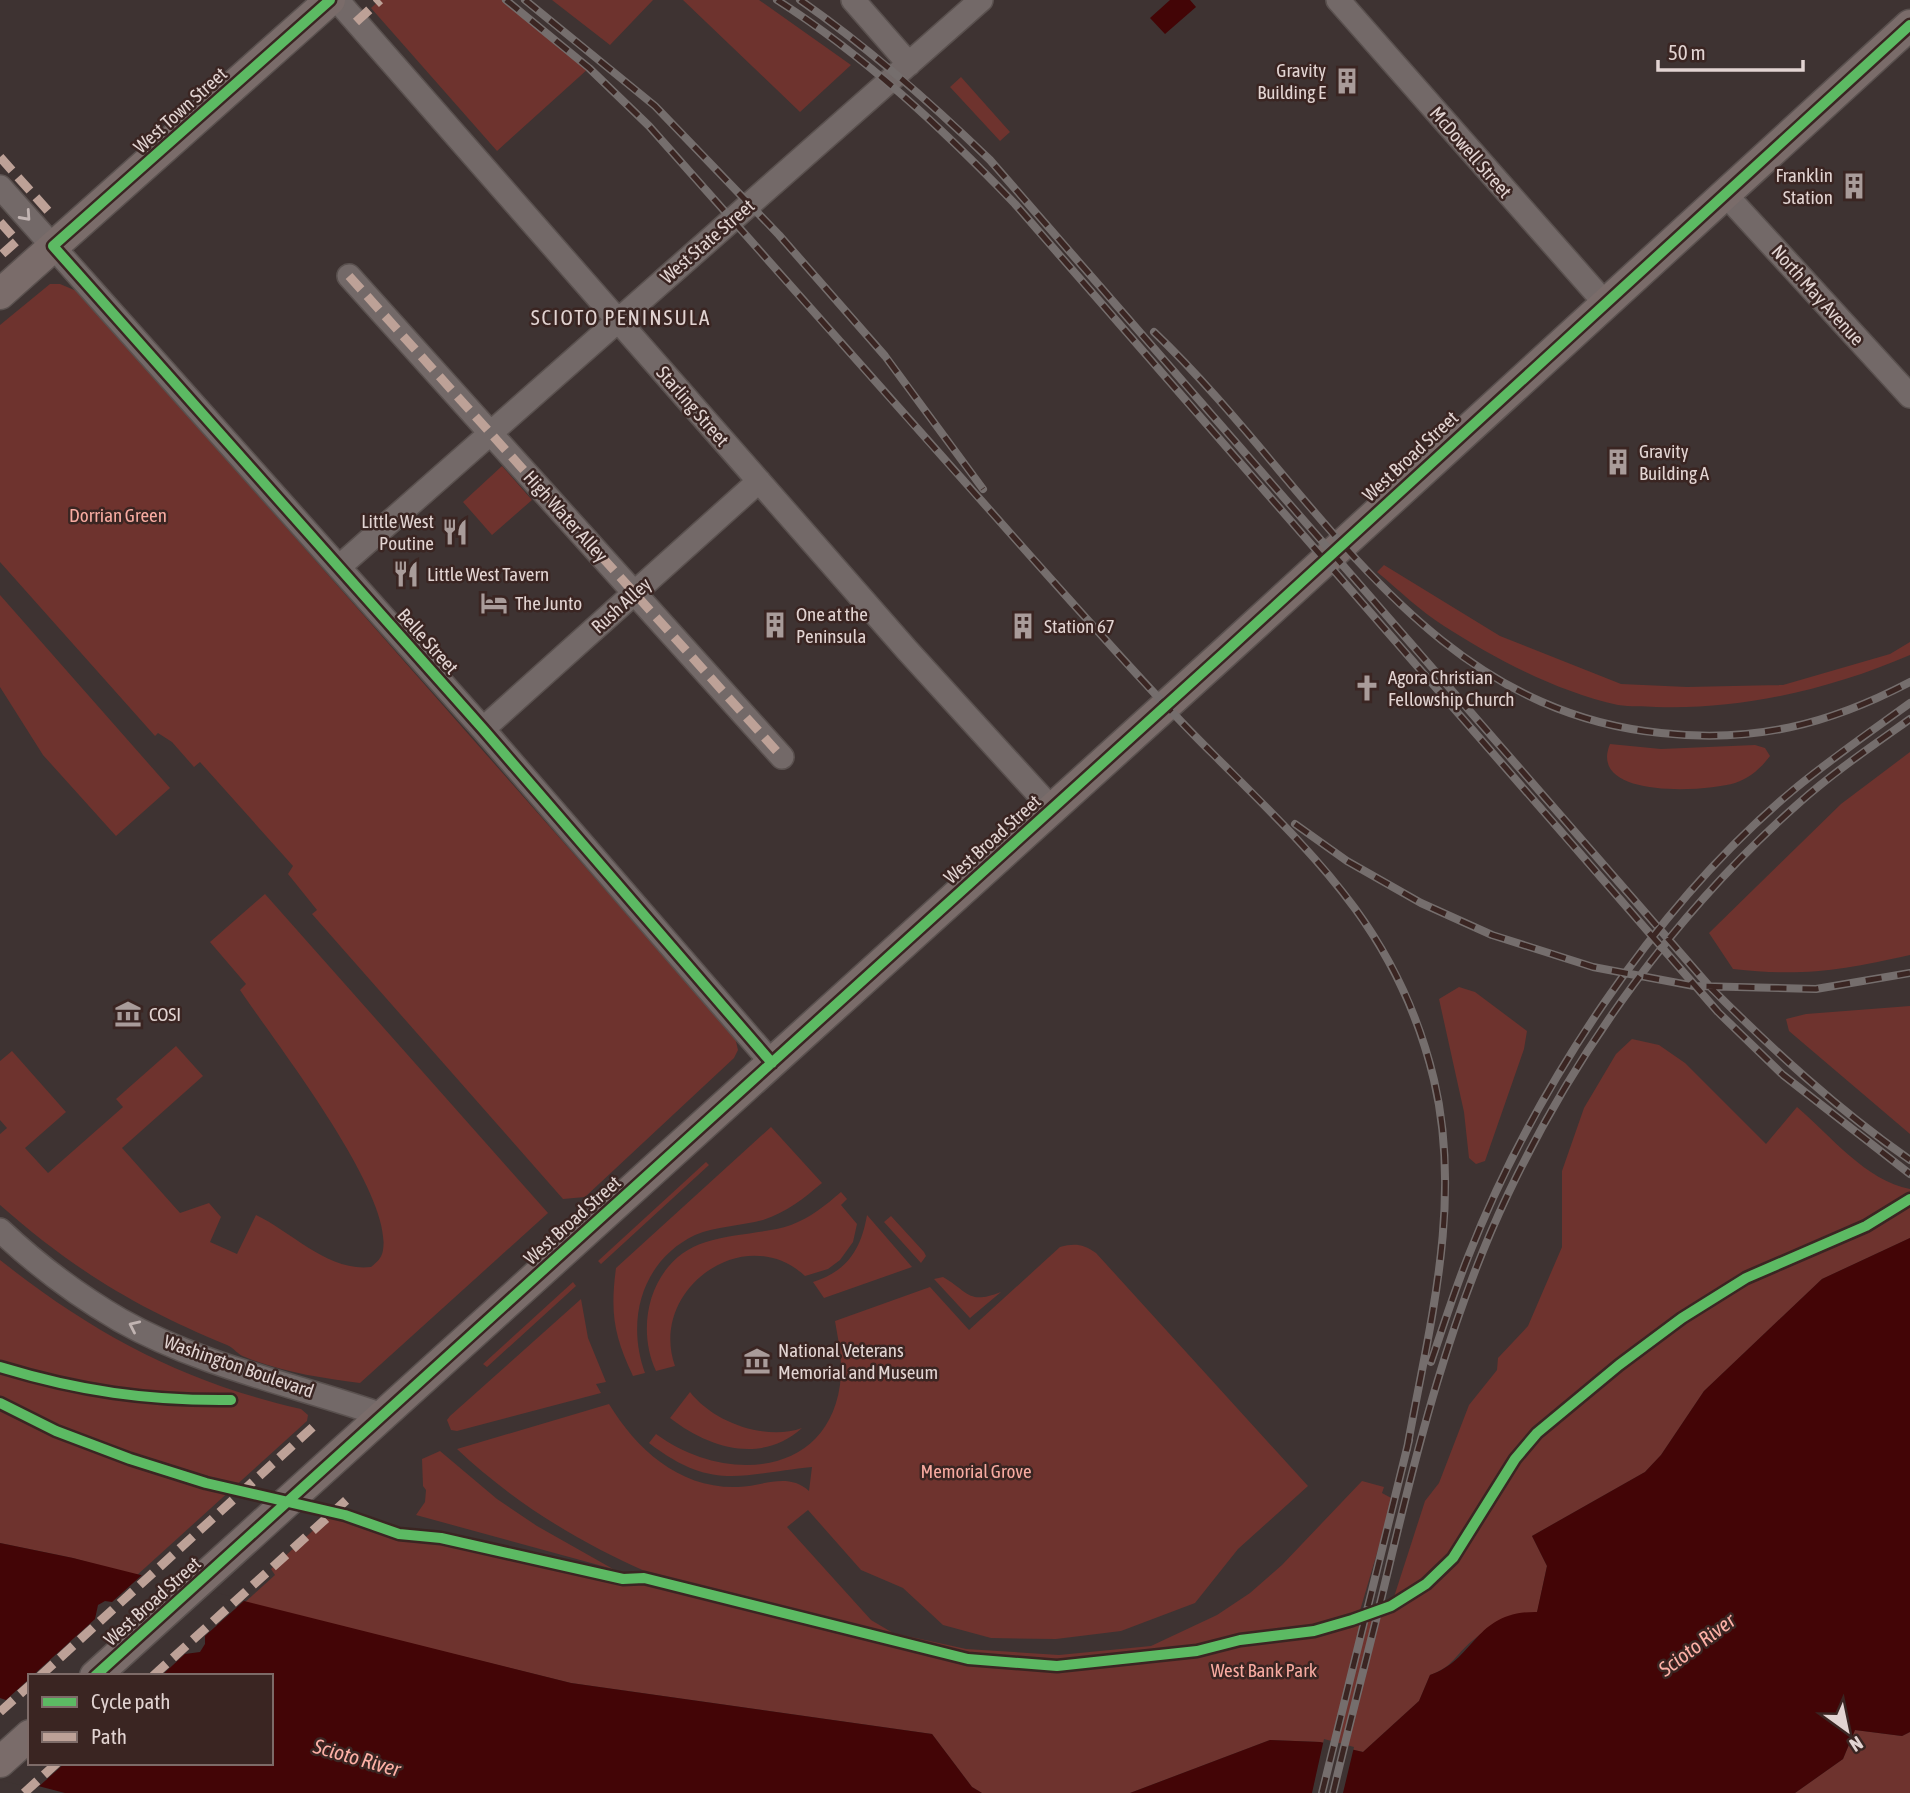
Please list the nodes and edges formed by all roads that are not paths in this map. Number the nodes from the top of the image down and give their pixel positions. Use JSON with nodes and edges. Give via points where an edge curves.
{"nodes":[{"id":1,"x":330,"y":0,"type":"edge"},
{"id":2,"x":337,"y":0,"type":"edge"},
{"id":3,"x":853,"y":0,"type":"edge"},
{"id":4,"x":981,"y":0,"type":"edge"},
{"id":5,"x":1338,"y":0,"type":"edge"},
{"id":6,"x":1910,"y":25,"type":"edge"},
{"id":7,"x":909,"y":64,"type":"junction"},
{"id":8,"x":0,"y":187,"type":"edge"},
{"id":9,"x":1726,"y":194,"type":"junction"},
{"id":10,"x":53,"y":246,"type":"junction"},
{"id":11,"x":349,"y":276,"type":"dead end"},
{"id":12,"x":0,"y":294,"type":"edge"},
{"id":13,"x":1605,"y":303,"type":"junction"},
{"id":14,"x":617,"y":319,"type":"junction"},
{"id":15,"x":1910,"y":396,"type":"edge"},
{"id":16,"x":490,"y":432,"type":"junction"},
{"id":17,"x":759,"y":481,"type":"junction"},
{"id":18,"x":339,"y":567,"type":"junction"},
{"id":19,"x":635,"y":593,"type":"junction"},
{"id":20,"x":483,"y":729,"type":"junction"},
{"id":21,"x":782,"y":757,"type":"dead end"},
{"id":22,"x":1052,"y":809,"type":"junction"},
{"id":23,"x":772,"y":1063,"type":"junction"},
{"id":24,"x":0,"y":1230,"type":"edge"},
{"id":25,"x":382,"y":1415,"type":"junction"},
{"id":26,"x":97,"y":1674,"type":"edge"},
{"id":27,"x":28,"y":1737,"type":"edge"},
{"id":28,"x":0,"y":1762,"type":"edge"}],
"edges":[{"from":1,"to":10,"type":"main road","name":"West Town Street"},
{"from":2,"to":14,"type":"street","name":"Starling Street"},
{"from":3,"to":7,"type":"street"},
{"from":4,"to":7,"type":"street","name":"West State Street"},
{"from":5,"to":13,"type":"street","name":"McDowell Street"},
{"from":6,"to":9,"type":"main road","name":"West Broad Street"},
{"from":7,"to":14,"type":"street","name":"West State Street"},
{"from":8,"to":10,"type":"street","name":"Belle Street","one_way":true},
{"from":9,"to":13,"type":"main road","name":"West Broad Street"},
{"from":9,"to":15,"type":"street","name":"North May Avenue"},
{"from":10,"to":12,"type":"main road","name":"West Town Street"},
{"from":10,"to":18,"type":"street","name":"Belle Street"},
{"from":11,"to":16,"type":"street","name":"High Water Alley"},
{"from":13,"to":22,"type":"main road","name":"West Broad Street"},
{"from":14,"to":16,"type":"street","name":"West State Street"},
{"from":14,"to":17,"type":"street","name":"Starling Street"},
{"from":16,"to":18,"type":"street","name":"West State Street"},
{"from":16,"to":19,"type":"street","name":"High Water Alley"},
{"from":17,"to":19,"type":"street","name":"Rush Alley"},
{"from":17,"to":22,"type":"street","name":"Starling Street"},
{"from":18,"to":20,"type":"street","name":"Belle Street"},
{"from":19,"to":20,"type":"street","name":"Rush Alley"},
{"from":19,"to":21,"type":"street","name":"High Water Alley"},
{"from":20,"to":23,"type":"street","name":"Belle Street"},
{"from":22,"to":23,"type":"main road","name":"West Broad Street"},
{"from":23,"to":25,"type":"main road","name":"West Broad Street"},
{"from":25,"to":24,"type":"street","name":"Washington Boulevard","one_way":true,"via":[[206,1358],[121,1320],[66,1284]]},
{"from":25,"to":26,"type":"main road","name":"West Broad Street"},
{"from":27,"to":28,"type":"main road"}]}
